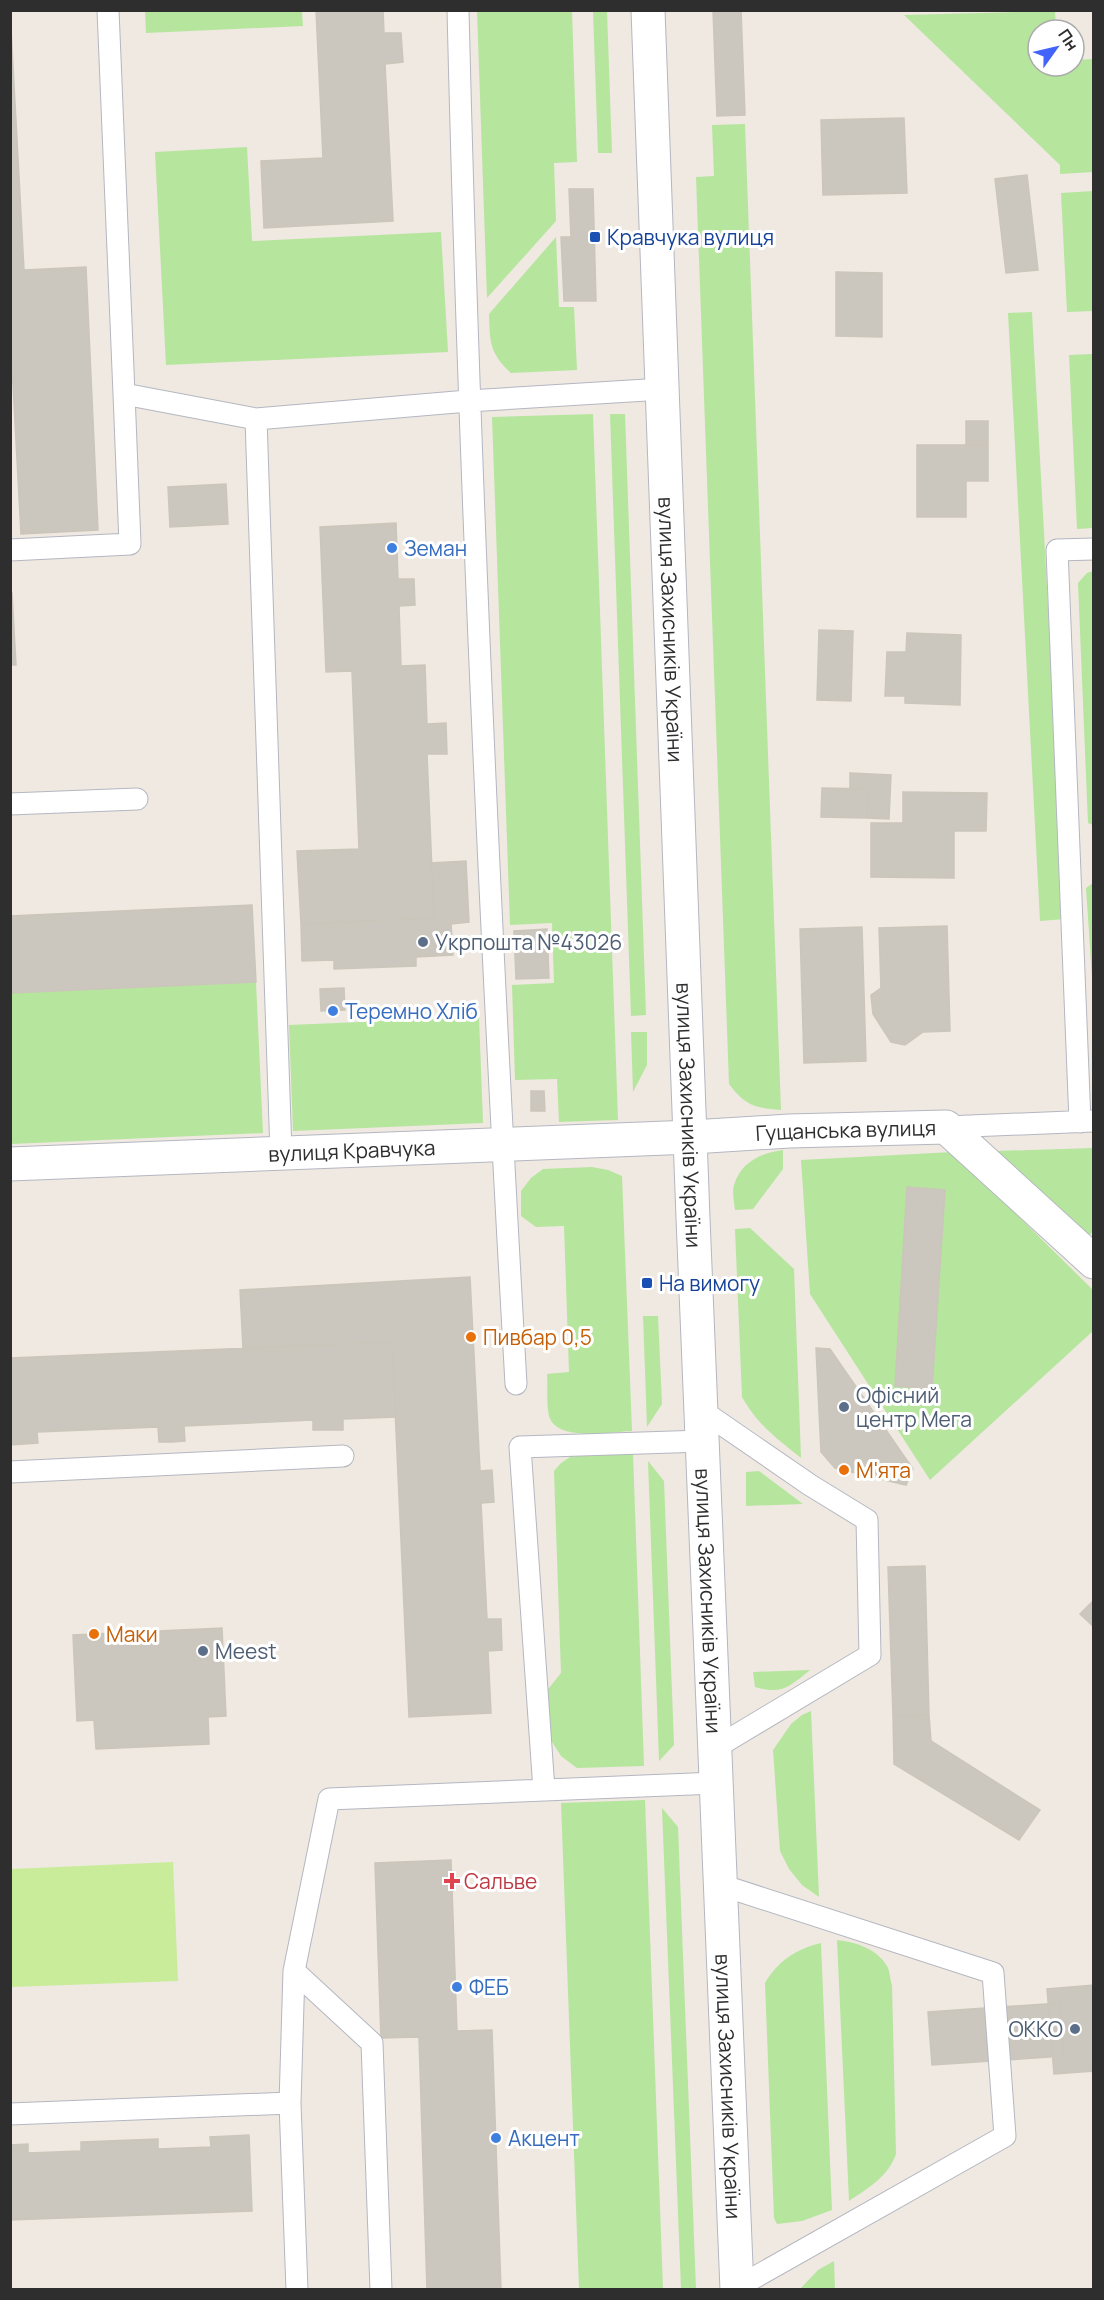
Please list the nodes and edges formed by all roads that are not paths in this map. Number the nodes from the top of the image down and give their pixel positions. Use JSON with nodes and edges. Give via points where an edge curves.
{"nodes":[{"id":1,"x":108,"y":10,"type":"edge"},
{"id":2,"x":458,"y":10,"type":"edge"},
{"id":3,"x":648,"y":10,"type":"edge"},
{"id":4,"x":663,"y":389,"type":"junction"},
{"id":5,"x":124,"y":394,"type":"junction"},
{"id":6,"x":468,"y":401,"type":"junction"},
{"id":7,"x":256,"y":419,"type":"junction"},
{"id":8,"x":1094,"y":549,"type":"edge"},
{"id":9,"x":10,"y":550,"type":"edge"},
{"id":10,"x":137,"y":799,"type":"dead end"},
{"id":11,"x":10,"y":804,"type":"edge"},
{"id":12,"x":1087,"y":1122,"type":"edge"},
{"id":13,"x":946,"y":1127,"type":"junction"},
{"id":14,"x":692,"y":1137,"type":"junction"},
{"id":15,"x":503,"y":1144,"type":"junction"},
{"id":16,"x":280,"y":1153,"type":"junction"},
{"id":17,"x":10,"y":1164,"type":"edge"},
{"id":18,"x":1094,"y":1262,"type":"edge"},
{"id":19,"x":516,"y":1384,"type":"dead end"},
{"id":20,"x":702,"y":1425,"type":"junction"},
{"id":21,"x":343,"y":1456,"type":"dead end"},
{"id":22,"x":10,"y":1472,"type":"edge"},
{"id":23,"x":715,"y":1748,"type":"junction"},
{"id":24,"x":716,"y":1783,"type":"junction"},
{"id":25,"x":544,"y":1790,"type":"junction"},
{"id":26,"x":720,"y":1885,"type":"junction"},
{"id":27,"x":294,"y":1971,"type":"junction"},
{"id":28,"x":290,"y":2103,"type":"junction"},
{"id":29,"x":10,"y":2114,"type":"edge"},
{"id":30,"x":297,"y":2289,"type":"edge"},
{"id":31,"x":381,"y":2289,"type":"edge"},
{"id":32,"x":736,"y":2289,"type":"edge"}],
"edges":[{"from":1,"to":5,"type":"lane"},
{"from":2,"to":6,"type":"lane"},
{"from":3,"to":4,"type":"main road","name":"вулиця Захисників України"},
{"from":4,"to":6,"type":"lane"},
{"from":4,"to":14,"type":"main road","name":"вулиця Захисників України"},
{"from":5,"to":7,"type":"lane"},
{"from":5,"to":9,"type":"lane","via":[[130,544]]},
{"from":6,"to":7,"type":"lane"},
{"from":6,"to":15,"type":"lane"},
{"from":7,"to":16,"type":"lane"},
{"from":8,"to":12,"type":"lane","via":[[1057,550]]},
{"from":10,"to":11,"type":"lane"},
{"from":12,"to":13,"type":"lane"},
{"from":13,"to":14,"type":"main road","name":"Гущанська вулиця"},
{"from":13,"to":18,"type":"main road","name":"Гущанська вулиця"},
{"from":14,"to":15,"type":"main road","name":"вулиця Кравчука"},
{"from":14,"to":20,"type":"main road","name":"вулиця Захисників України"},
{"from":15,"to":16,"type":"main road","name":"вулиця Кравчука"},
{"from":15,"to":19,"type":"lane"},
{"from":16,"to":17,"type":"main road","name":"вулиця Кравчука"},
{"from":20,"to":23,"type":"main road","name":"вулиця Захисників України"},
{"from":20,"to":23,"type":"lane","via":[[867,1520],[870,1655]]},
{"from":20,"to":25,"type":"lane","via":[[520,1447]]},
{"from":21,"to":22,"type":"lane"},
{"from":23,"to":24,"type":"main road","name":"вулиця Захисників України"},
{"from":24,"to":25,"type":"lane"},
{"from":24,"to":26,"type":"main road","name":"вулиця Захисників України"},
{"from":25,"to":27,"type":"lane","via":[[329,1799]]},
{"from":26,"to":32,"type":"main road","name":"вулиця Захисників України"},
{"from":26,"to":32,"type":"lane","via":[[993,1973],[1005,2136]]},
{"from":27,"to":28,"type":"lane"},
{"from":27,"to":31,"type":"lane","via":[[372,2043]]},
{"from":28,"to":29,"type":"lane"},
{"from":28,"to":30,"type":"lane"}]}
